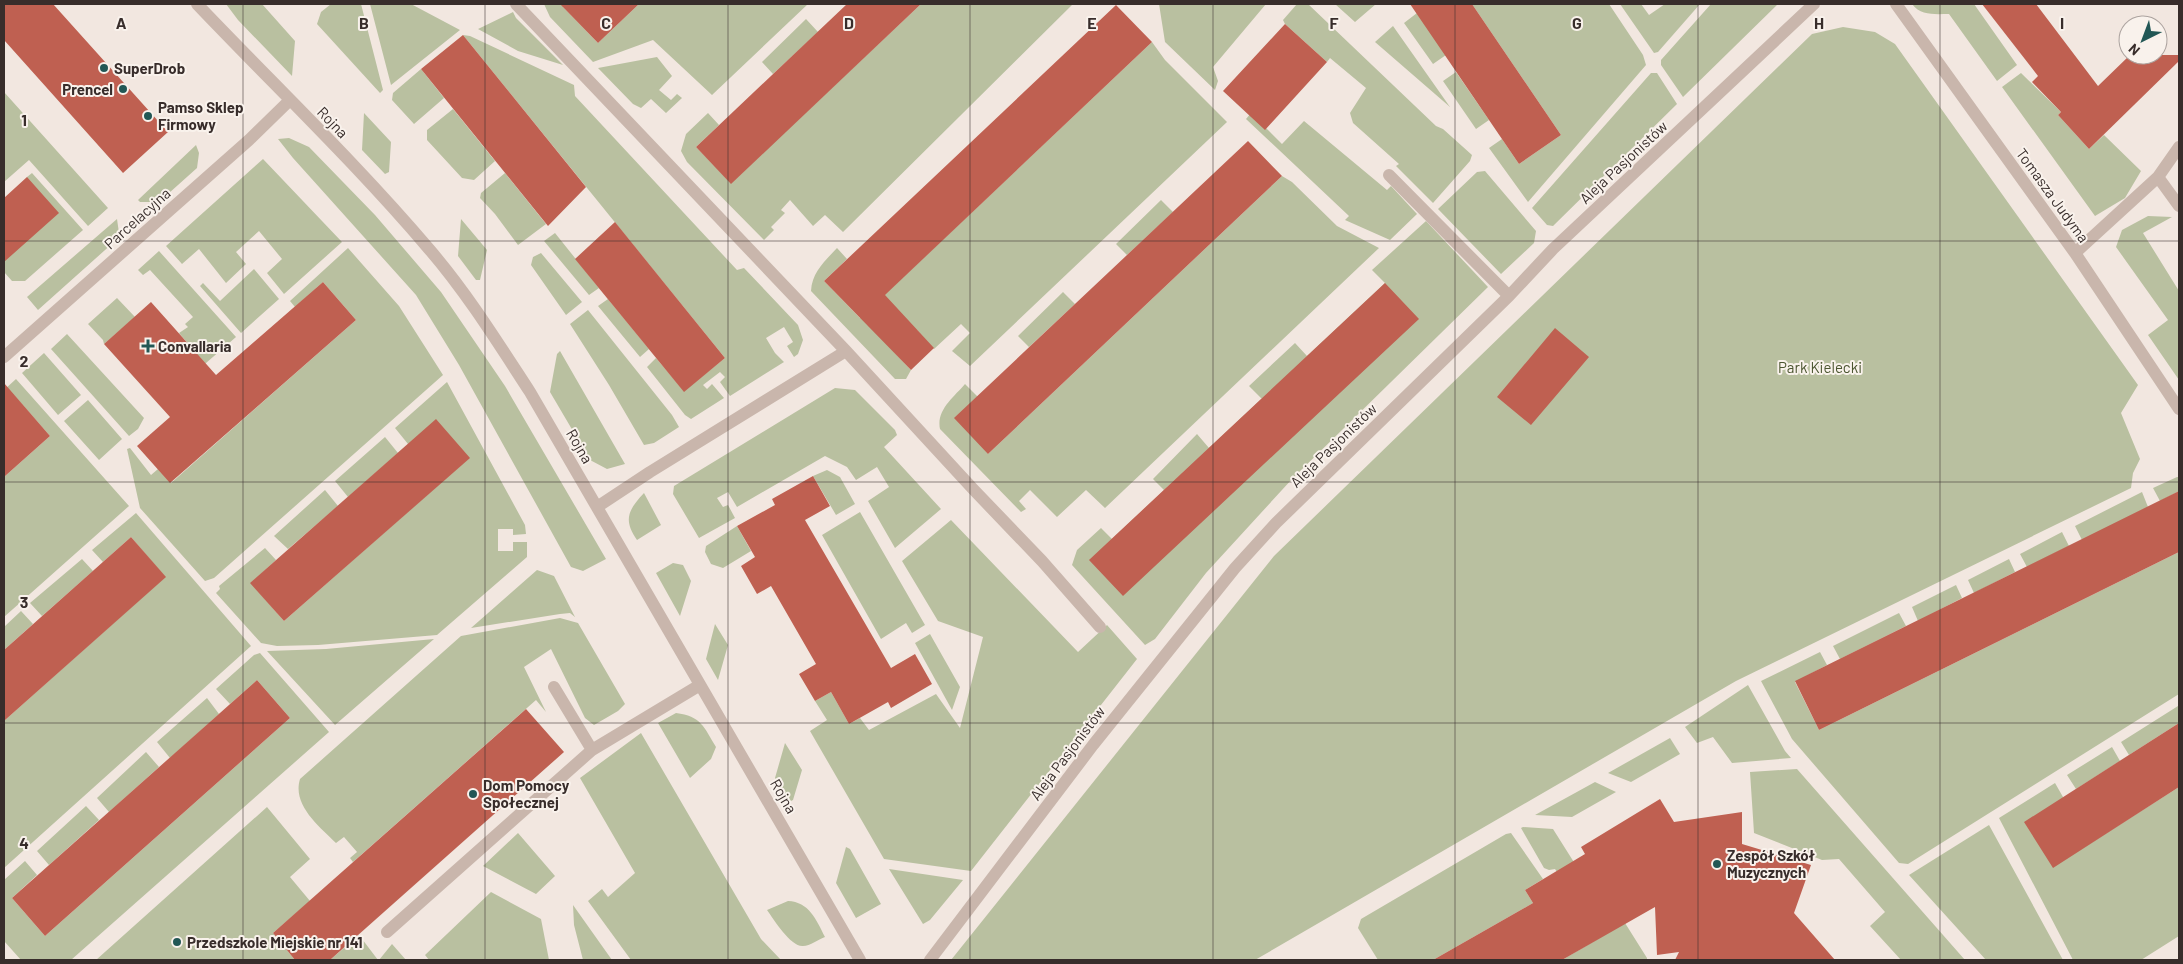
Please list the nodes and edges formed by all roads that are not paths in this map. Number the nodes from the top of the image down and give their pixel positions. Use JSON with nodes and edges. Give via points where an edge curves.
{"nodes":[{"id":1,"x":197,"y":4,"type":"edge"},
{"id":2,"x":516,"y":4,"type":"edge"},
{"id":3,"x":1814,"y":4,"type":"edge"},
{"id":4,"x":1896,"y":4,"type":"edge"},
{"id":5,"x":290,"y":100,"type":"junction"},
{"id":6,"x":2179,"y":148,"type":"edge"},
{"id":7,"x":1389,"y":175,"type":"dead end"},
{"id":8,"x":2158,"y":177,"type":"junction"},
{"id":9,"x":2179,"y":206,"type":"edge"},
{"id":10,"x":2075,"y":253,"type":"junction"},
{"id":11,"x":1509,"y":296,"type":"junction"},
{"id":12,"x":846,"y":351,"type":"junction"},
{"id":13,"x":4,"y":358,"type":"edge"},
{"id":14,"x":2179,"y":409,"type":"edge"},
{"id":15,"x":597,"y":507,"type":"junction"},
{"id":16,"x":1100,"y":627,"type":"dead end"},
{"id":17,"x":700,"y":685,"type":"junction"},
{"id":18,"x":554,"y":686,"type":"dead end"},
{"id":19,"x":592,"y":750,"type":"junction"},
{"id":20,"x":387,"y":932,"type":"dead end"},
{"id":21,"x":860,"y":960,"type":"edge"},
{"id":22,"x":930,"y":960,"type":"edge"}],
"edges":[{"from":1,"to":5,"type":"street","name":"Rojna"},
{"from":2,"to":12,"type":"street"},
{"from":3,"to":11,"type":"street","name":"Aleja Pasjonistów","via":[[1553,249]]},
{"from":4,"to":10,"type":"street","name":"Tomasza Judyma"},
{"from":5,"to":13,"type":"street","name":"Parcelacyjna"},
{"from":5,"to":15,"type":"street","name":"Rojna","via":[[396,212],[451,276],[530,392]]},
{"from":6,"to":8,"type":"street"},
{"from":7,"to":11,"type":"street"},
{"from":8,"to":9,"type":"street"},
{"from":8,"to":10,"type":"street"},
{"from":10,"to":14,"type":"street","name":"Tomasza Judyma"},
{"from":11,"to":22,"type":"street","name":"Aleja Pasjonistów","via":[[1309,490],[1235,568],[1115,716]]},
{"from":12,"to":15,"type":"street"},
{"from":12,"to":16,"type":"street"},
{"from":15,"to":17,"type":"street","name":"Rojna"},
{"from":17,"to":19,"type":"street"},
{"from":17,"to":21,"type":"street","name":"Rojna"},
{"from":18,"to":19,"type":"street"},
{"from":19,"to":20,"type":"street"}]}
